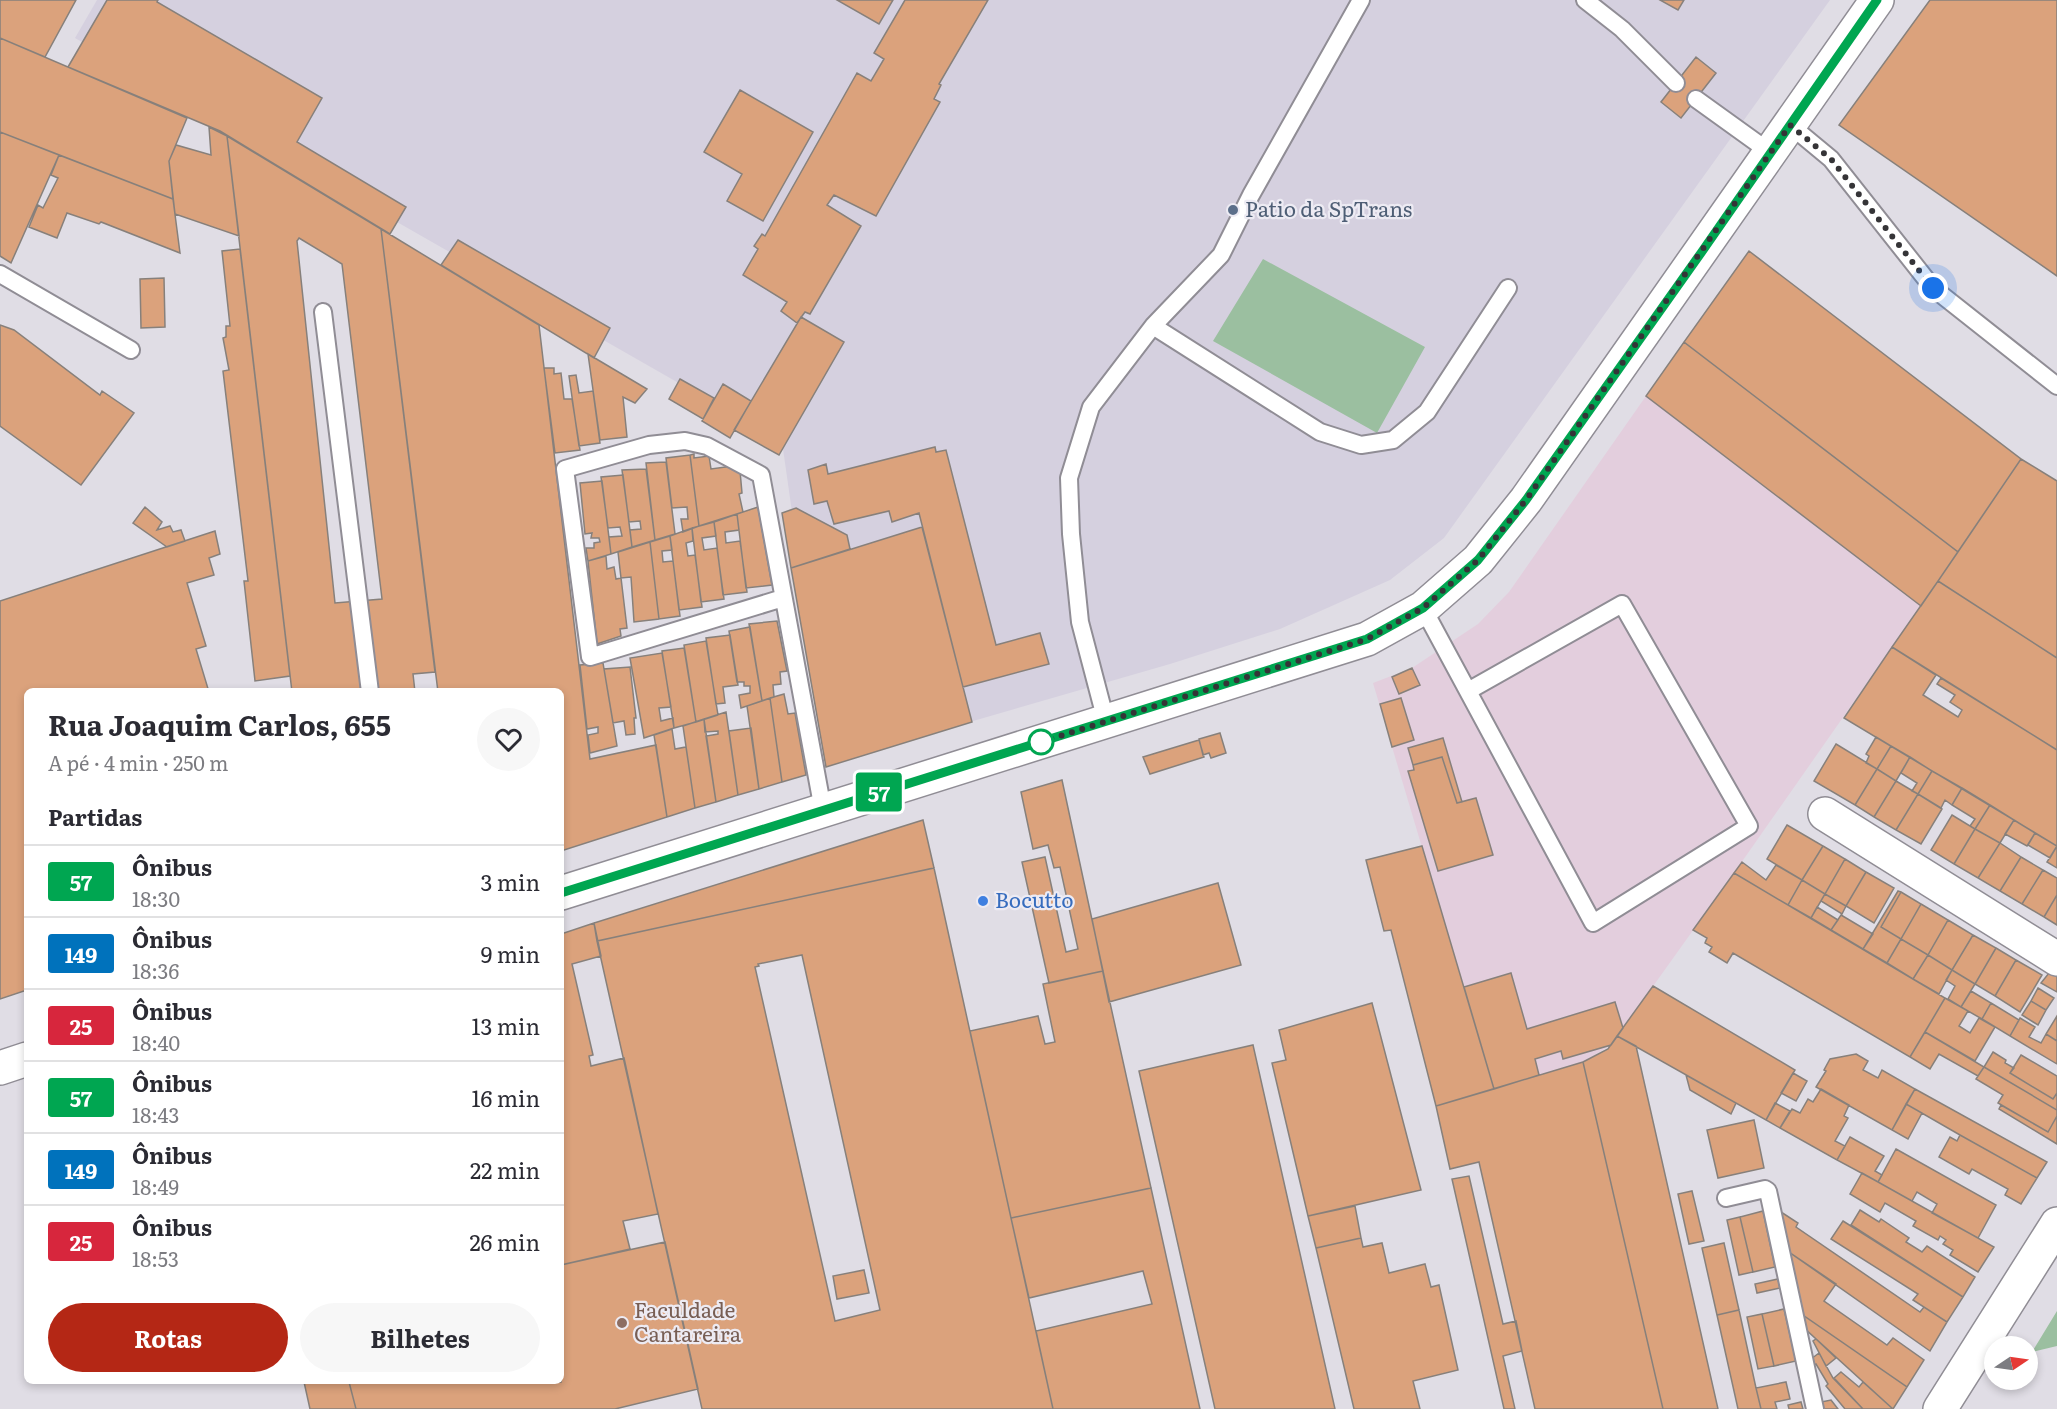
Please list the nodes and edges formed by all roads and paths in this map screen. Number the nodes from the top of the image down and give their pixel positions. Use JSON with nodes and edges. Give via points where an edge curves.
{"nodes":[{"id":1,"x":1361,"y":0,"type":"edge"},
{"id":2,"x":1584,"y":0,"type":"edge"},
{"id":3,"x":1877,"y":0,"type":"edge"},
{"id":4,"x":1676,"y":83,"type":"dead end"},
{"id":5,"x":1696,"y":99,"type":"dead end"},
{"id":6,"x":1790,"y":125,"type":"junction"},
{"id":7,"x":1771,"y":153,"type":"junction"},
{"id":8,"x":0,"y":274,"type":"edge"},
{"id":9,"x":1508,"y":288,"type":"dead end"},
{"id":10,"x":323,"y":312,"type":"dead end"},
{"id":11,"x":1153,"y":326,"type":"junction"},
{"id":12,"x":131,"y":350,"type":"dead end"},
{"id":13,"x":2057,"y":386,"type":"edge"},
{"id":14,"x":783,"y":598,"type":"junction"},
{"id":15,"x":1423,"y":608,"type":"junction"},
{"id":16,"x":370,"y":688,"type":"edge"},
{"id":17,"x":1468,"y":691,"type":"junction"},
{"id":18,"x":1106,"y":721,"type":"junction"},
{"id":19,"x":823,"y":810,"type":"junction"},
{"id":20,"x":1825,"y":814,"type":"dead end"},
{"id":21,"x":564,"y":892,"type":"edge"},
{"id":22,"x":2057,"y":959,"type":"edge"},
{"id":23,"x":24,"y":1060,"type":"edge"},
{"id":24,"x":0,"y":1068,"type":"edge"},
{"id":25,"x":1726,"y":1198,"type":"dead end"},
{"id":26,"x":2057,"y":1224,"type":"edge"},
{"id":27,"x":1815,"y":1409,"type":"edge"},
{"id":28,"x":1940,"y":1409,"type":"edge"}],
"edges":[{"from":1,"to":11,"type":"lane","via":[[1221,255]]},
{"from":2,"to":4,"type":"lane","via":[[1622,29]]},
{"from":3,"to":6,"type":"street"},
{"from":5,"to":7,"type":"lane"},
{"from":6,"to":7,"type":"street"},
{"from":6,"to":13,"type":"lane","via":[[1831,159],[1933,288]]},
{"from":7,"to":15,"type":"street","via":[[1526,500],[1478,560]]},
{"from":8,"to":12,"type":"lane"},
{"from":9,"to":11,"type":"lane","via":[[1427,411],[1393,440],[1361,445],[1320,432]]},
{"from":10,"to":16,"type":"lane"},
{"from":11,"to":18,"type":"lane","via":[[1091,407],[1068,478],[1080,622]]},
{"from":14,"to":14,"type":"lane","via":[[763,478],[758,472],[707,446],[685,441],[649,446],[565,469],[590,657]]},
{"from":14,"to":19,"type":"lane"},
{"from":15,"to":17,"type":"lane"},
{"from":15,"to":18,"type":"street","via":[[1367,639]]},
{"from":17,"to":17,"type":"lane","via":[[1593,923],[1749,826],[1622,604]]},
{"from":18,"to":19,"type":"street"},
{"from":19,"to":21,"type":"street"},
{"from":20,"to":22,"type":"street"},
{"from":23,"to":24,"type":"street"},
{"from":25,"to":27,"type":"lane","via":[[1768,1191]]},
{"from":26,"to":28,"type":"street"}]}
